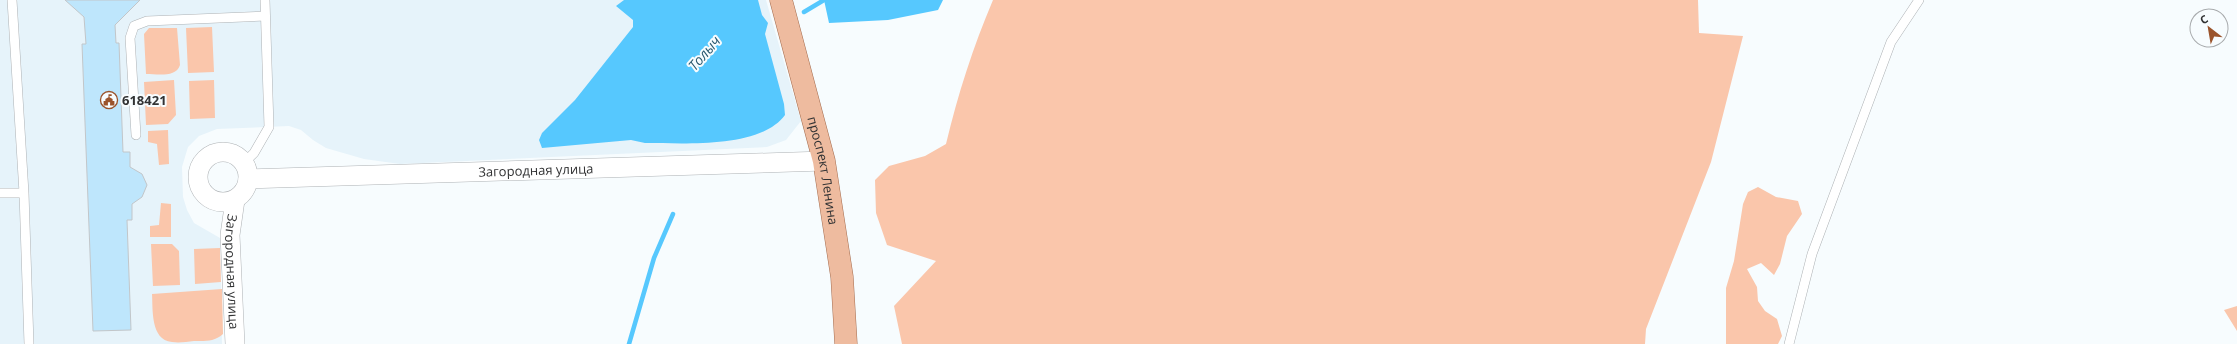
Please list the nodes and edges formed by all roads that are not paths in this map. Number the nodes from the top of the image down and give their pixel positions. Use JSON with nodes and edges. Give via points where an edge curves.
{"nodes":[{"id":1,"x":12,"y":0,"type":"edge"},
{"id":2,"x":265,"y":0,"type":"edge"},
{"id":3,"x":781,"y":0,"type":"edge"},
{"id":4,"x":1919,"y":0,"type":"edge"},
{"id":5,"x":265,"y":16,"type":"junction"},
{"id":6,"x":136,"y":134,"type":"dead end"},
{"id":7,"x":824,"y":160,"type":"junction"},
{"id":8,"x":246,"y":171,"type":"junction"},
{"id":9,"x":24,"y":193,"type":"junction"},
{"id":10,"x":0,"y":194,"type":"edge"},
{"id":11,"x":235,"y":200,"type":"junction"},
{"id":12,"x":29,"y":344,"type":"edge"},
{"id":13,"x":235,"y":344,"type":"edge"},
{"id":14,"x":846,"y":344,"type":"edge"},
{"id":15,"x":1789,"y":344,"type":"edge"}],
"edges":[{"from":1,"to":9,"type":"lane"},
{"from":2,"to":5,"type":"lane"},
{"from":3,"to":7,"type":"main road","name":"проспект Ленина"},
{"from":4,"to":15,"type":"lane","via":[[1891,42],[1812,254]]},
{"from":5,"to":6,"type":"lane","via":[[147,21],[134,26],[130,38]]},
{"from":5,"to":8,"type":"lane","via":[[269,127]]},
{"from":7,"to":8,"type":"street","name":"Загородная улица"},
{"from":7,"to":14,"type":"main road","name":"проспект Ленина","via":[[842,277]]},
{"from":8,"to":11,"type":"street","via":[[247,187]]},
{"from":8,"to":11,"type":"street","via":[[232,153],[224,152],[209,157],[199,170],[200,186],[210,199],[227,202]]},
{"from":9,"to":10,"type":"lane"},
{"from":9,"to":12,"type":"lane"},
{"from":11,"to":13,"type":"street","name":"Загородная улица","via":[[230,235]]}]}
